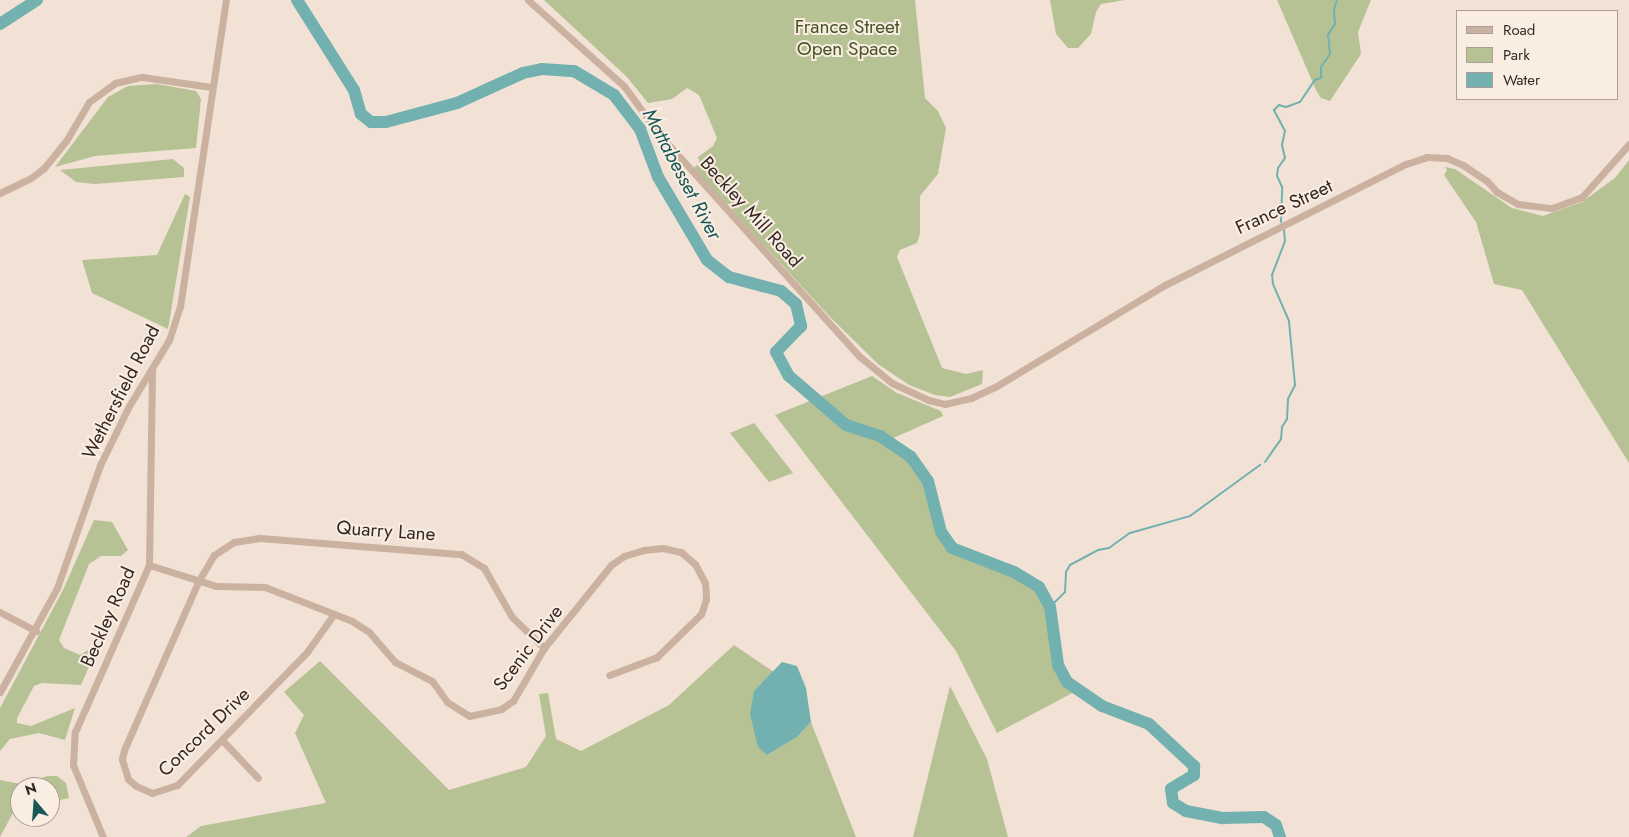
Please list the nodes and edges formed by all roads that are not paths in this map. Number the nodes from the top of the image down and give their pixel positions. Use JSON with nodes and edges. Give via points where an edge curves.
{"nodes":[{"id":1,"x":226,"y":0,"type":"edge"},
{"id":2,"x":528,"y":0,"type":"edge"},
{"id":3,"x":211,"y":87,"type":"junction"},
{"id":4,"x":1629,"y":144,"type":"edge"},
{"id":5,"x":0,"y":193,"type":"edge"},
{"id":6,"x":152,"y":370,"type":"junction"},
{"id":7,"x":944,"y":404,"type":"joint"},
{"id":8,"x":149,"y":565,"type":"junction"},
{"id":9,"x":199,"y":580,"type":"junction"},
{"id":10,"x":0,"y":612,"type":"edge"},
{"id":11,"x":334,"y":614,"type":"junction"},
{"id":12,"x":36,"y":631,"type":"junction"},
{"id":13,"x":544,"y":648,"type":"junction"},
{"id":14,"x":609,"y":675,"type":"dead end"},
{"id":15,"x":0,"y":692,"type":"edge"},
{"id":16,"x":222,"y":740,"type":"junction"},
{"id":17,"x":258,"y":778,"type":"dead end"},
{"id":18,"x":103,"y":837,"type":"edge"}],
"edges":[{"from":1,"to":3,"type":"street","name":"Wethersfield Road"},
{"from":2,"to":7,"type":"street","name":"Beckley Mill Road","via":[[624,86],[658,134],[859,356],[892,383]]},
{"from":3,"to":5,"type":"street","via":[[142,77],[115,83],[89,102],[66,141],[44,168]]},
{"from":3,"to":6,"type":"street","name":"Wethersfield Road","via":[[180,307],[169,340]]},
{"from":4,"to":7,"type":"street","name":"France Street","via":[[1582,197],[1552,208],[1518,204],[1496,192],[1487,181],[1463,165],[1447,158],[1427,157],[1406,164],[1164,285],[995,387],[971,398]]},
{"from":6,"to":8,"type":"street","name":"Beckley Road"},
{"from":6,"to":12,"type":"street","name":"Wethersfield Road","via":[[129,406],[100,465],[57,588]]},
{"from":8,"to":9,"type":"street","name":"Scenic Drive"},
{"from":8,"to":18,"type":"street","name":"Beckley Road","via":[[75,732],[73,765]]},
{"from":9,"to":11,"type":"street","name":"Scenic Drive","via":[[216,586],[264,587]]},
{"from":9,"to":13,"type":"street","name":"Quarry Lane","via":[[214,555],[234,542],[246,539],[461,554],[484,568],[512,617]]},
{"from":9,"to":16,"type":"street","name":"Concord Drive","via":[[124,750],[124,770],[136,786],[146,792],[164,791],[177,785]]},
{"from":10,"to":12,"type":"street"},
{"from":11,"to":13,"type":"street","name":"Scenic Drive","via":[[360,625],[395,662],[432,681],[447,702],[469,716],[501,708],[513,700]]},
{"from":11,"to":16,"type":"street","name":"Concord Drive","via":[[307,652]]},
{"from":12,"to":15,"type":"street","name":"Wethersfield Road"},
{"from":13,"to":14,"type":"street","name":"Scenic Drive","via":[[617,562],[644,550],[663,548],[681,552],[695,564],[705,583],[706,599],[702,614],[657,657]]},
{"from":16,"to":17,"type":"street"}]}
